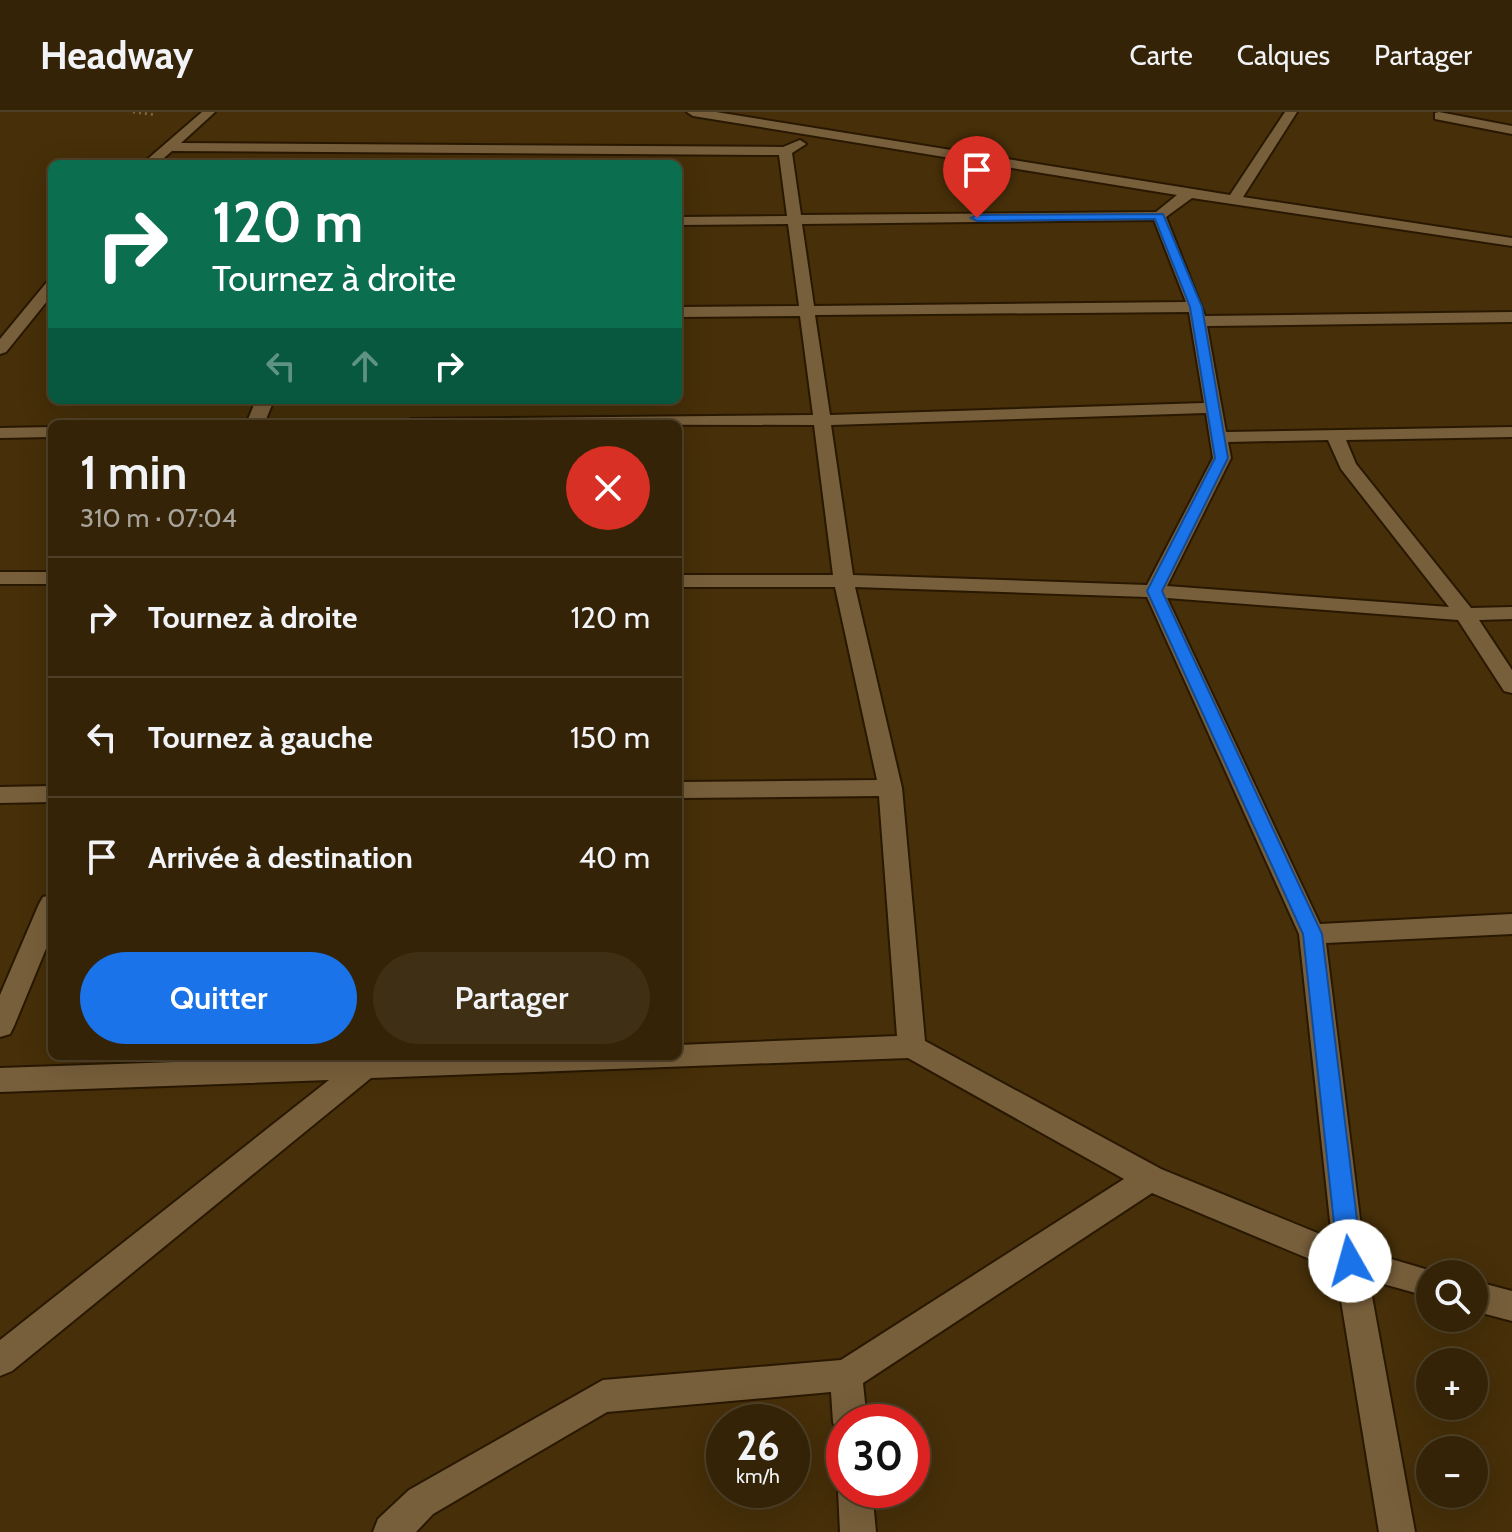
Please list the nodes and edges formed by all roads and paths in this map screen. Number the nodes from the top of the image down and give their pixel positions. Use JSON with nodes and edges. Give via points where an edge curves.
{"nodes":[{"id":1,"x":209,"y":112,"type":"edge"},
{"id":2,"x":693,"y":112,"type":"edge"},
{"id":3,"x":1291,"y":112,"type":"edge"},
{"id":4,"x":1439,"y":116,"type":"dead end"},
{"id":5,"x":771,"y":119,"type":"edge"},
{"id":6,"x":1512,"y":130,"type":"edge"},
{"id":7,"x":820,"y":135,"type":"junction"},
{"id":8,"x":171,"y":147,"type":"junction"},
{"id":9,"x":371,"y":148,"type":"junction"},
{"id":10,"x":537,"y":149,"type":"junction"},
{"id":11,"x":785,"y":151,"type":"junction"},
{"id":12,"x":154,"y":160,"type":"edge"},
{"id":13,"x":366,"y":160,"type":"edge"},
{"id":14,"x":536,"y":160,"type":"edge"},
{"id":15,"x":1189,"y":193,"type":"junction"},
{"id":16,"x":1234,"y":200,"type":"junction"},
{"id":17,"x":1159,"y":216,"type":"junction"},
{"id":18,"x":795,"y":220,"type":"junction"},
{"id":19,"x":682,"y":221,"type":"edge"},
{"id":20,"x":1512,"y":242,"type":"edge"},
{"id":21,"x":48,"y":290,"type":"edge"},
{"id":22,"x":807,"y":311,"type":"junction"},
{"id":23,"x":682,"y":312,"type":"edge"},
{"id":24,"x":1197,"y":314,"type":"junction"},
{"id":25,"x":1512,"y":317,"type":"edge"},
{"id":26,"x":25,"y":318,"type":"junction"},
{"id":27,"x":48,"y":318,"type":"edge"},
{"id":28,"x":0,"y":349,"type":"edge"},
{"id":29,"x":1214,"y":408,"type":"junction"},
{"id":30,"x":822,"y":420,"type":"junction"},
{"id":31,"x":682,"y":421,"type":"edge"},
{"id":32,"x":48,"y":432,"type":"edge"},
{"id":33,"x":1512,"y":432,"type":"edge"},
{"id":34,"x":0,"y":433,"type":"edge"},
{"id":35,"x":1335,"y":435,"type":"junction"},
{"id":36,"x":1218,"y":437,"type":"junction"},
{"id":37,"x":0,"y":578,"type":"edge"},
{"id":38,"x":48,"y":578,"type":"edge"},
{"id":39,"x":682,"y":581,"type":"edge"},
{"id":40,"x":844,"y":581,"type":"junction"},
{"id":41,"x":1154,"y":591,"type":"junction"},
{"id":42,"x":1512,"y":613,"type":"edge"},
{"id":43,"x":1465,"y":614,"type":"junction"},
{"id":44,"x":1512,"y":686,"type":"edge"},
{"id":45,"x":890,"y":788,"type":"junction"},
{"id":46,"x":682,"y":790,"type":"edge"},
{"id":47,"x":48,"y":794,"type":"edge"},
{"id":48,"x":0,"y":795,"type":"edge"},
{"id":49,"x":48,"y":913,"type":"edge"},
{"id":50,"x":1512,"y":924,"type":"edge"},
{"id":51,"x":1312,"y":934,"type":"junction"},
{"id":52,"x":0,"y":1026,"type":"edge"},
{"id":53,"x":912,"y":1047,"type":"junction"},
{"id":54,"x":682,"y":1056,"type":"edge"},
{"id":55,"x":427,"y":1060,"type":"edge"},
{"id":56,"x":367,"y":1061,"type":"edge"},
{"id":57,"x":0,"y":1080,"type":"edge"},
{"id":58,"x":1150,"y":1178,"type":"junction"},
{"id":59,"x":1350,"y":1261,"type":"junction"},
{"id":60,"x":1416,"y":1279,"type":"edge"},
{"id":61,"x":1488,"y":1300,"type":"edge"},
{"id":62,"x":1512,"y":1306,"type":"edge"},
{"id":63,"x":0,"y":1360,"type":"edge"},
{"id":64,"x":846,"y":1375,"type":"junction"},
{"id":65,"x":848,"y":1404,"type":"edge"},
{"id":66,"x":856,"y":1508,"type":"edge"},
{"id":67,"x":391,"y":1532,"type":"edge"},
{"id":68,"x":858,"y":1532,"type":"edge"},
{"id":69,"x":1397,"y":1532,"type":"edge"}],
"edges":[{"from":1,"to":8,"type":"street"},
{"from":2,"to":5,"type":"street"},
{"from":3,"to":16,"type":"street"},
{"from":4,"to":6,"type":"street"},
{"from":5,"to":7,"type":"street"},
{"from":7,"to":11,"type":"street"},
{"from":7,"to":15,"type":"street"},
{"from":8,"to":9,"type":"street"},
{"from":8,"to":12,"type":"street"},
{"from":9,"to":10,"type":"street"},
{"from":9,"to":13,"type":"street"},
{"from":10,"to":11,"type":"street"},
{"from":10,"to":14,"type":"street"},
{"from":11,"to":18,"type":"street"},
{"from":15,"to":16,"type":"street"},
{"from":15,"to":17,"type":"street"},
{"from":16,"to":20,"type":"street"},
{"from":17,"to":18,"type":"street"},
{"from":17,"to":24,"type":"street"},
{"from":18,"to":19,"type":"street"},
{"from":18,"to":22,"type":"street"},
{"from":21,"to":26,"type":"street"},
{"from":22,"to":23,"type":"street"},
{"from":22,"to":24,"type":"street"},
{"from":22,"to":30,"type":"street"},
{"from":24,"to":25,"type":"street"},
{"from":24,"to":29,"type":"street"},
{"from":26,"to":27,"type":"street"},
{"from":26,"to":28,"type":"street"},
{"from":29,"to":30,"type":"street"},
{"from":29,"to":36,"type":"street"},
{"from":30,"to":31,"type":"street"},
{"from":30,"to":40,"type":"street"},
{"from":32,"to":34,"type":"street"},
{"from":33,"to":35,"type":"street"},
{"from":35,"to":36,"type":"street"},
{"from":35,"to":43,"type":"street","via":[[1347,465]]},
{"from":36,"to":41,"type":"street","via":[[1222,458]]},
{"from":37,"to":38,"type":"street"},
{"from":39,"to":40,"type":"street"},
{"from":40,"to":41,"type":"street"},
{"from":40,"to":45,"type":"street"},
{"from":41,"to":43,"type":"street"},
{"from":41,"to":51,"type":"street"},
{"from":42,"to":43,"type":"street"},
{"from":43,"to":44,"type":"street"},
{"from":45,"to":46,"type":"street"},
{"from":45,"to":53,"type":"street"},
{"from":47,"to":48,"type":"street"},
{"from":49,"to":52,"type":"street"},
{"from":50,"to":51,"type":"street"},
{"from":51,"to":59,"type":"street"},
{"from":53,"to":54,"type":"street"},
{"from":53,"to":58,"type":"street"},
{"from":55,"to":56,"type":"street"},
{"from":56,"to":57,"type":"street"},
{"from":56,"to":63,"type":"street"},
{"from":58,"to":59,"type":"street"},
{"from":58,"to":64,"type":"street"},
{"from":59,"to":60,"type":"street"},
{"from":59,"to":69,"type":"street"},
{"from":61,"to":62,"type":"street"},
{"from":64,"to":65,"type":"street"},
{"from":64,"to":67,"type":"street","via":[[603,1396],[421,1502]]},
{"from":66,"to":68,"type":"street"}]}
